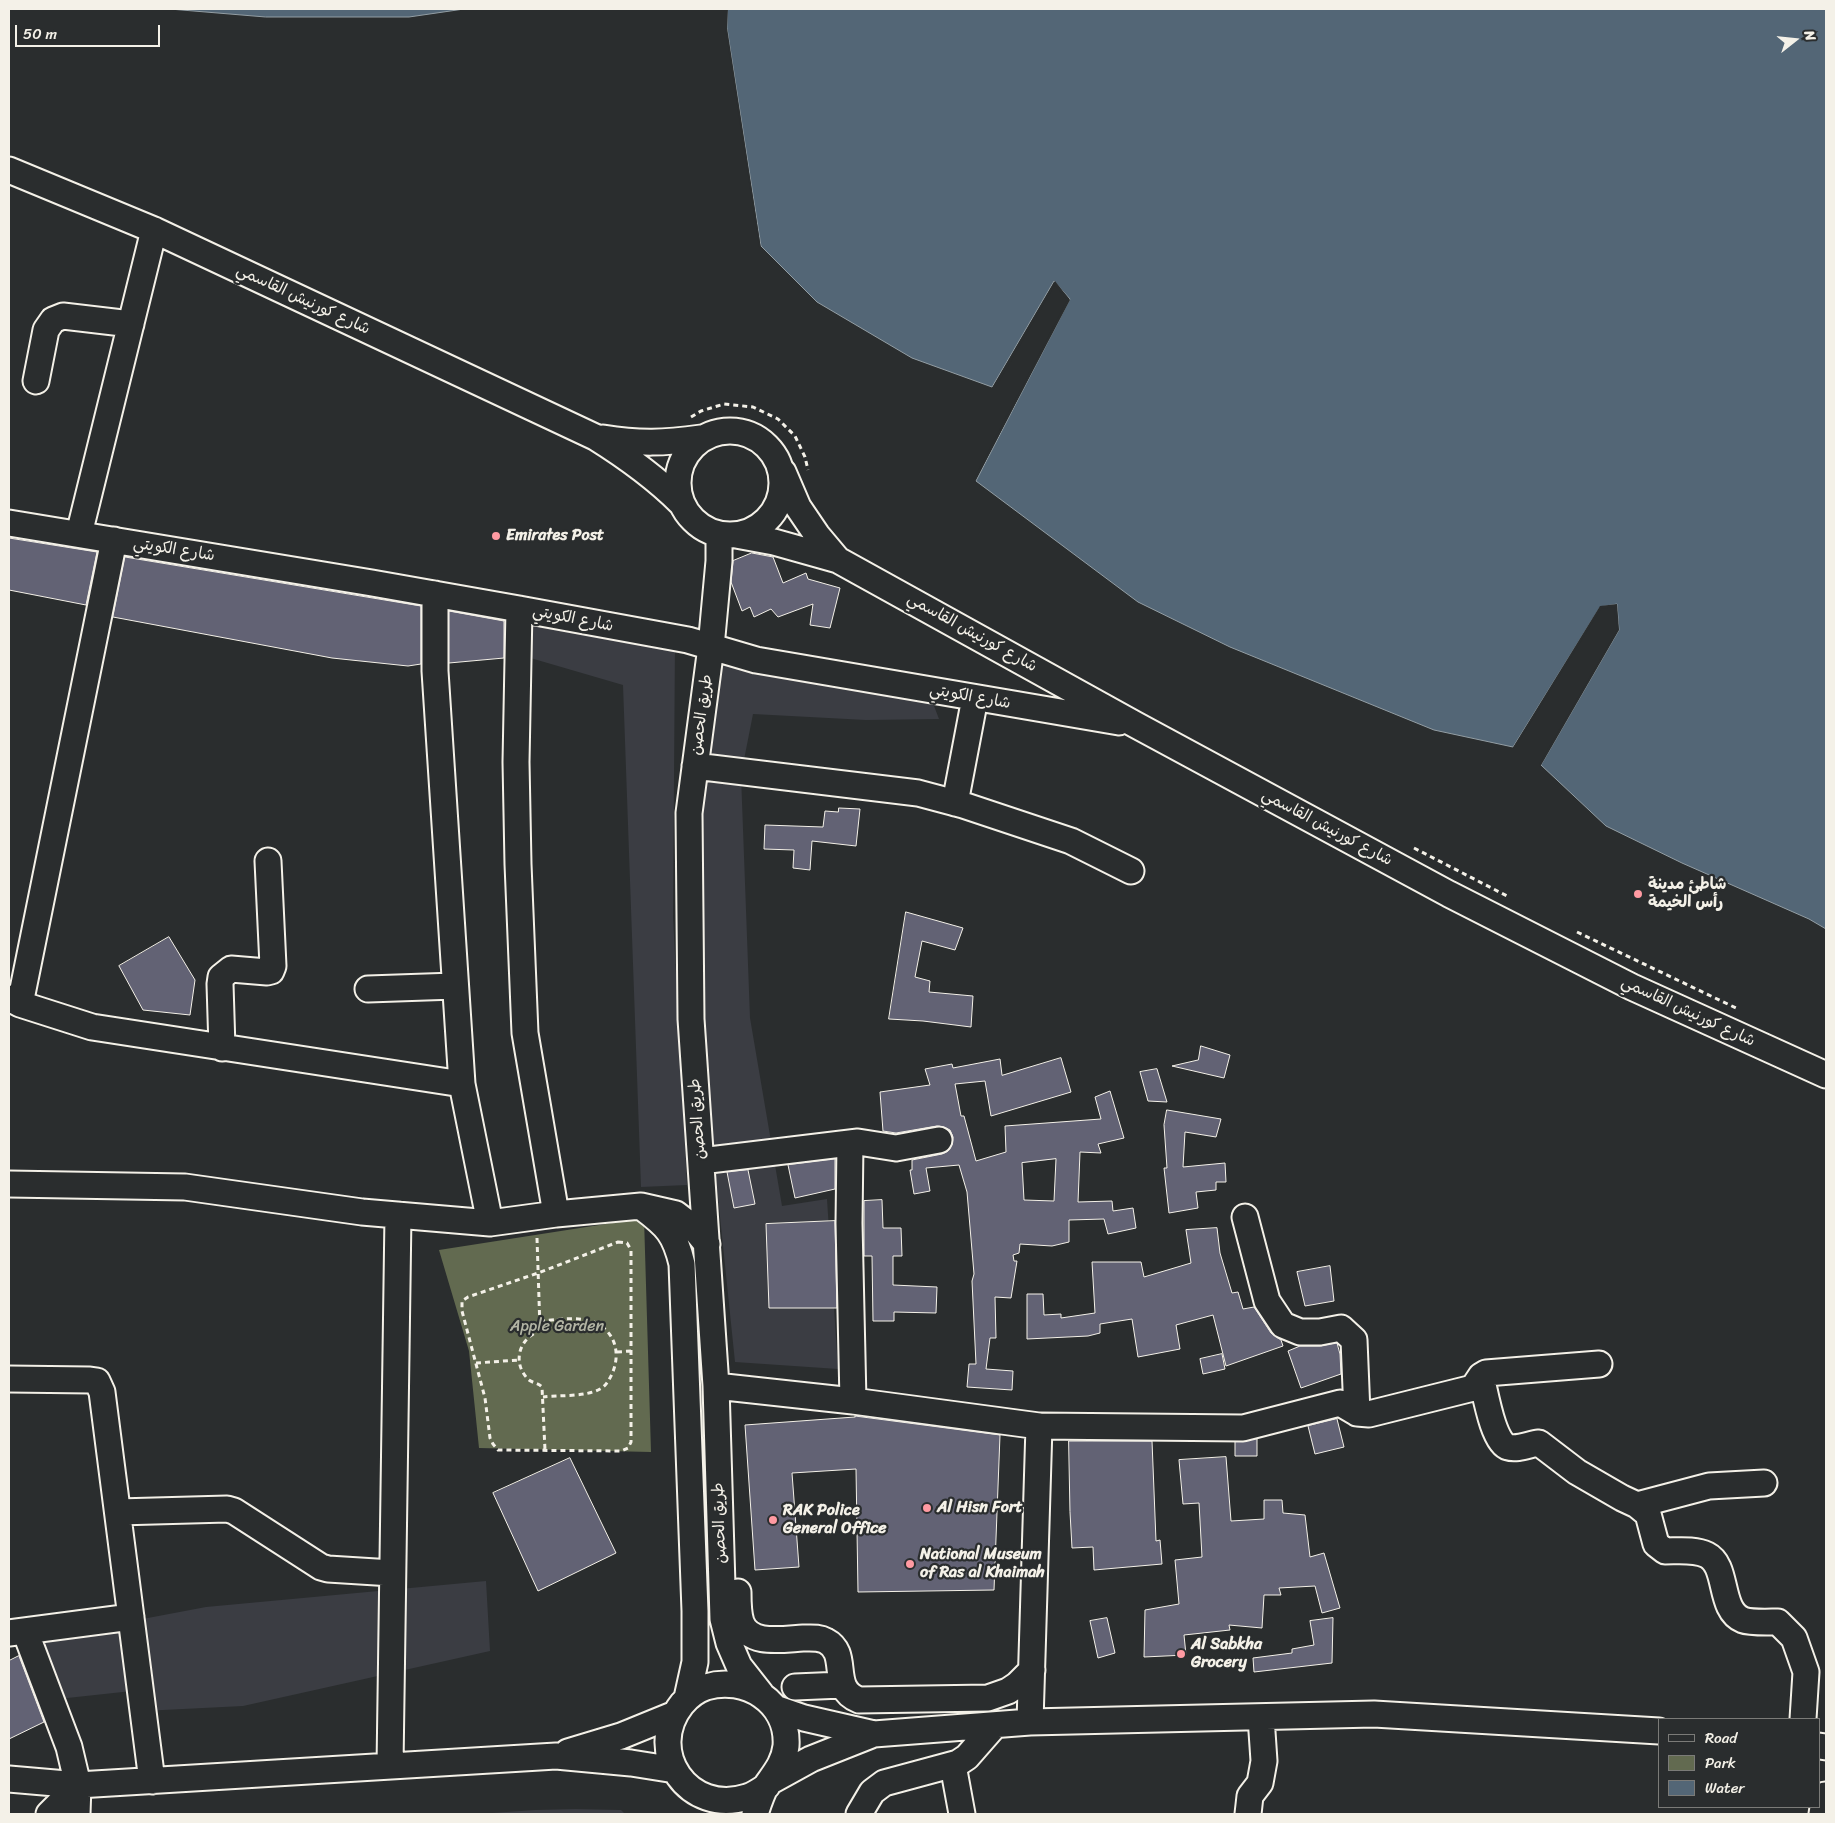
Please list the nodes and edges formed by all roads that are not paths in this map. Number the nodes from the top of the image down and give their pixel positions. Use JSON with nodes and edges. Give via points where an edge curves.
{"nodes":[{"id":1,"x":10,"y":175,"type":"edge"},
{"id":2,"x":154,"y":230,"type":"junction"},
{"id":3,"x":130,"y":324,"type":"junction"},
{"id":4,"x":36,"y":381,"type":"dead end"},
{"id":5,"x":595,"y":437,"type":"junction"},
{"id":6,"x":701,"y":438,"type":"junction"},
{"id":7,"x":780,"y":466,"type":"junction"},
{"id":8,"x":681,"y":503,"type":"junction"},
{"id":9,"x":9,"y":523,"type":"edge"},
{"id":10,"x":79,"y":534,"type":"junction"},
{"id":11,"x":727,"y":535,"type":"junction"},
{"id":12,"x":114,"y":540,"type":"junction"},
{"id":13,"x":838,"y":560,"type":"junction"},
{"id":14,"x":435,"y":594,"type":"junction"},
{"id":15,"x":519,"y":608,"type":"junction"},
{"id":16,"x":710,"y":647,"type":"junction"},
{"id":17,"x":975,"y":698,"type":"junction"},
{"id":18,"x":1136,"y":725,"type":"junction"},
{"id":19,"x":695,"y":766,"type":"junction"},
{"id":20,"x":955,"y":803,"type":"junction"},
{"id":21,"x":268,"y":861,"type":"dead end"},
{"id":22,"x":1131,"y":870,"type":"dead end"},
{"id":23,"x":456,"y":986,"type":"junction"},
{"id":24,"x":368,"y":989,"type":"dead end"},
{"id":25,"x":14,"y":1001,"type":"edge"},
{"id":26,"x":222,"y":1048,"type":"junction"},
{"id":27,"x":1826,"y":1075,"type":"edge"},
{"id":28,"x":462,"y":1084,"type":"junction"},
{"id":29,"x":940,"y":1140,"type":"dead end"},
{"id":30,"x":850,"y":1143,"type":"junction"},
{"id":31,"x":701,"y":1161,"type":"junction"},
{"id":32,"x":9,"y":1184,"type":"edge"},
{"id":33,"x":641,"y":1206,"type":"junction"},
{"id":34,"x":398,"y":1215,"type":"junction"},
{"id":35,"x":546,"y":1216,"type":"junction"},
{"id":36,"x":1246,"y":1217,"type":"dead end"},
{"id":37,"x":490,"y":1223,"type":"junction"},
{"id":38,"x":707,"y":1244,"type":"junction"},
{"id":39,"x":1599,"y":1364,"type":"dead end"},
{"id":40,"x":1481,"y":1376,"type":"junction"},
{"id":41,"x":9,"y":1379,"type":"edge"},
{"id":42,"x":716,"y":1386,"type":"junction"},
{"id":43,"x":854,"y":1401,"type":"junction"},
{"id":44,"x":1357,"y":1413,"type":"junction"},
{"id":45,"x":1039,"y":1426,"type":"junction"},
{"id":46,"x":1764,"y":1483,"type":"dead end"},
{"id":47,"x":1637,"y":1505,"type":"junction"},
{"id":48,"x":118,"y":1512,"type":"junction"},
{"id":49,"x":719,"y":1516,"type":"junction"},
{"id":50,"x":392,"y":1573,"type":"junction"},
{"id":51,"x":131,"y":1617,"type":"junction"},
{"id":52,"x":17,"y":1632,"type":"edge"},
{"id":53,"x":1032,"y":1670,"type":"junction"},
{"id":54,"x":842,"y":1685,"type":"junction"},
{"id":55,"x":795,"y":1687,"type":"dead end"},
{"id":56,"x":968,"y":1700,"type":"junction"},
{"id":57,"x":768,"y":1701,"type":"junction"},
{"id":58,"x":681,"y":1706,"type":"junction"},
{"id":59,"x":1261,"y":1717,"type":"junction"},
{"id":60,"x":1803,"y":1718,"type":"edge"},
{"id":61,"x":1030,"y":1722,"type":"junction"},
{"id":62,"x":995,"y":1725,"type":"junction"},
{"id":63,"x":968,"y":1727,"type":"junction"},
{"id":64,"x":1658,"y":1731,"type":"edge"},
{"id":65,"x":874,"y":1734,"type":"junction"},
{"id":66,"x":556,"y":1756,"type":"junction"},
{"id":67,"x":953,"y":1765,"type":"junction"},
{"id":68,"x":390,"y":1766,"type":"junction"},
{"id":69,"x":9,"y":1779,"type":"edge"},
{"id":70,"x":682,"y":1779,"type":"junction"},
{"id":71,"x":152,"y":1780,"type":"junction"},
{"id":72,"x":769,"y":1783,"type":"junction"},
{"id":73,"x":78,"y":1785,"type":"junction"},
{"id":74,"x":49,"y":1814,"type":"edge"},
{"id":75,"x":76,"y":1814,"type":"edge"},
{"id":76,"x":698,"y":1814,"type":"edge"},
{"id":77,"x":755,"y":1814,"type":"edge"},
{"id":78,"x":859,"y":1814,"type":"edge"},
{"id":79,"x":962,"y":1814,"type":"edge"},
{"id":80,"x":1248,"y":1814,"type":"edge"}],
"edges":[{"from":1,"to":2,"type":"street","name":"شارع كورنيش القاسمي"},
{"from":2,"to":3,"type":"street"},
{"from":2,"to":5,"type":"street","name":"شارع كورنيش القاسمي"},
{"from":3,"to":4,"type":"street","via":[[63,316],[53,320],[46,330]]},
{"from":3,"to":10,"type":"street"},
{"from":5,"to":6,"type":"street","name":"شارع كورنيش القاسمي","via":[[635,443]]},
{"from":5,"to":8,"type":"street","name":"شارع كورنيش القاسمي","via":[[653,476]]},
{"from":6,"to":7,"type":"street","via":[[719,431],[738,430],[756,437],[771,449]]},
{"from":6,"to":8,"type":"street","via":[[684,455],[678,479]]},
{"from":7,"to":11,"type":"street","via":[[783,485],[779,503],[768,519],[754,530]]},
{"from":7,"to":13,"type":"street","name":"شارع كورنيش القاسمي","via":[[798,506]]},
{"from":8,"to":11,"type":"street","via":[[703,528]]},
{"from":9,"to":10,"type":"street","name":"شارع الكويتي"},
{"from":10,"to":12,"type":"street","name":"شارع الكويتي"},
{"from":11,"to":13,"type":"street","name":"شارع كورنيش القاسمي","via":[[783,544]]},
{"from":11,"to":16,"type":"street","name":"طريق الحصن","via":[[720,561]]},
{"from":12,"to":14,"type":"street","name":"شارع الكويتي"},
{"from":12,"to":25,"type":"street"},
{"from":13,"to":18,"type":"street","name":"شارع كورنيش القاسمي"},
{"from":14,"to":15,"type":"street","name":"شارع الكويتي"},
{"from":14,"to":23,"type":"street","via":[[436,671]]},
{"from":15,"to":16,"type":"street","name":"شارع الكويتي"},
{"from":15,"to":35,"type":"street","via":[[516,762],[525,1033]]},
{"from":16,"to":17,"type":"street","name":"شارع الكويتي","via":[[756,660]]},
{"from":16,"to":19,"type":"street","name":"طريق الحصن"},
{"from":17,"to":18,"type":"street","name":"شارع الكويتي"},
{"from":17,"to":20,"type":"street"},
{"from":18,"to":27,"type":"street","name":"شارع كورنيش القاسمي","via":[[1466,903],[1632,987]]},
{"from":19,"to":20,"type":"street","via":[[918,793]]},
{"from":19,"to":31,"type":"street","name":"طريق الحصن","via":[[689,813],[691,1019]]},
{"from":20,"to":22,"type":"street","via":[[1071,841]]},
{"from":21,"to":26,"type":"street","via":[[273,966],[267,972],[231,969],[221,976]]},
{"from":23,"to":24,"type":"street"},
{"from":23,"to":28,"type":"street"},
{"from":25,"to":26,"type":"street","via":[[92,1027]]},
{"from":26,"to":28,"type":"street"},
{"from":28,"to":37,"type":"street"},
{"from":29,"to":30,"type":"street","via":[[896,1148]]},
{"from":30,"to":31,"type":"street"},
{"from":30,"to":43,"type":"street"},
{"from":31,"to":38,"type":"street","name":"طريق الحصن"},
{"from":32,"to":34,"type":"street","via":[[185,1187]]},
{"from":33,"to":35,"type":"street"},
{"from":33,"to":38,"type":"street","via":[[676,1214]]},
{"from":33,"to":58,"type":"street","name":"طريق الحصن","via":[[663,1223],[677,1243],[682,1264],[695,1662]]},
{"from":34,"to":37,"type":"street"},
{"from":34,"to":50,"type":"street"},
{"from":35,"to":37,"type":"street"},
{"from":36,"to":44,"type":"street","via":[[1267,1301],[1283,1326],[1300,1332],[1341,1328],[1354,1340]]},
{"from":38,"to":42,"type":"street","name":"طريق الحصن"},
{"from":39,"to":40,"type":"street"},
{"from":40,"to":44,"type":"street","via":[[1473,1388],[1369,1414]]},
{"from":40,"to":47,"type":"street","via":[[1496,1435],[1502,1445],[1511,1448],[1539,1442],[1577,1472]]},
{"from":41,"to":48,"type":"street","via":[[96,1381],[102,1392]]},
{"from":42,"to":43,"type":"street"},
{"from":42,"to":49,"type":"street","name":"طريق الحصن"},
{"from":43,"to":45,"type":"street"},
{"from":44,"to":45,"type":"street","via":[[1340,1403],[1243,1428]]},
{"from":45,"to":53,"type":"street"},
{"from":46,"to":47,"type":"street","via":[[1709,1486]]},
{"from":47,"to":60,"type":"street","via":[[1648,1514],[1656,1544],[1665,1551],[1698,1552],[1708,1555],[1717,1565],[1732,1612],[1743,1620],[1778,1622],[1794,1638],[1806,1672]]},
{"from":48,"to":50,"type":"street","via":[[227,1509],[321,1567]]},
{"from":48,"to":51,"type":"street"},
{"from":49,"to":54,"type":"street","via":[[732,1542],[741,1624],[755,1638],[820,1638],[827,1641],[838,1654]]},
{"from":49,"to":57,"type":"street","name":"طريق الحصن","via":[[723,1619],[729,1643],[739,1666]]},
{"from":50,"to":68,"type":"street"},
{"from":51,"to":52,"type":"street"},
{"from":51,"to":71,"type":"street"},
{"from":52,"to":73,"type":"street","via":[[69,1747]]},
{"from":53,"to":56,"type":"street","via":[[1008,1691]]},
{"from":53,"to":61,"type":"street"},
{"from":54,"to":55,"type":"street"},
{"from":54,"to":56,"type":"street","via":[[851,1697],[858,1700]]},
{"from":56,"to":63,"type":"street"},
{"from":57,"to":58,"type":"street","via":[[743,1685],[724,1683],[704,1687]]},
{"from":57,"to":65,"type":"street","via":[[804,1718]]},
{"from":57,"to":72,"type":"street","via":[[784,1726],[786,1745],[781,1764]]},
{"from":58,"to":66,"type":"street","via":[[621,1736]]},
{"from":58,"to":70,"type":"street","via":[[668,1732],[668,1752]]},
{"from":59,"to":61,"type":"street"},
{"from":59,"to":64,"type":"street","via":[[1374,1714]]},
{"from":59,"to":80,"type":"street","via":[[1264,1762],[1260,1783],[1250,1796]]},
{"from":61,"to":62,"type":"street"},
{"from":62,"to":63,"type":"street"},
{"from":62,"to":67,"type":"street","via":[[967,1757]]},
{"from":63,"to":65,"type":"street"},
{"from":65,"to":72,"type":"street","via":[[811,1759]]},
{"from":66,"to":68,"type":"street"},
{"from":66,"to":70,"type":"street","via":[[631,1763]]},
{"from":67,"to":78,"type":"street","via":[[884,1783],[872,1792]]},
{"from":67,"to":79,"type":"street"},
{"from":68,"to":71,"type":"street"},
{"from":69,"to":73,"type":"street"},
{"from":70,"to":72,"type":"street","via":[[707,1798],[728,1802],[749,1797]]},
{"from":70,"to":76,"type":"street"},
{"from":71,"to":73,"type":"street"},
{"from":72,"to":77,"type":"street"},
{"from":73,"to":74,"type":"street"},
{"from":73,"to":75,"type":"street"}]}
